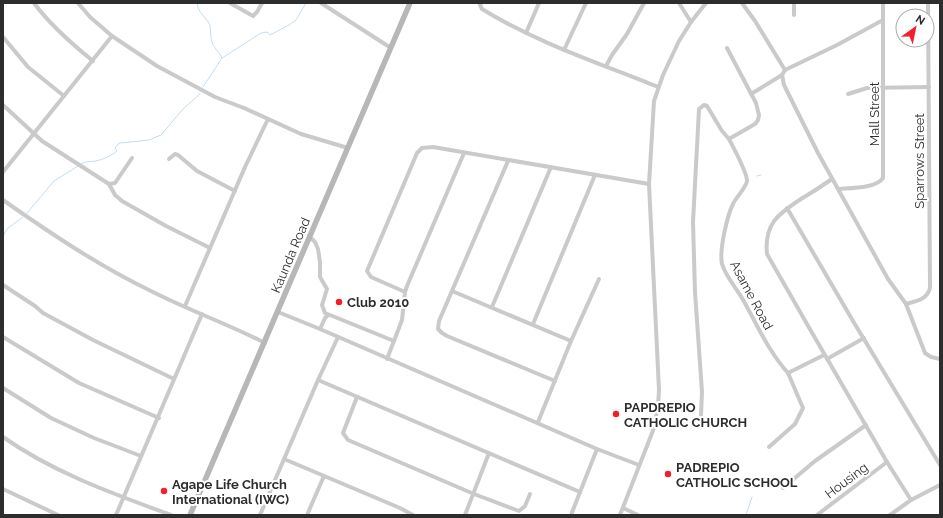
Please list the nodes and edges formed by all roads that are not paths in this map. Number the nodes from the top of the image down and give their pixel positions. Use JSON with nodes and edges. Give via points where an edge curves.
{"nodes":[{"id":1,"x":34,"y":3,"type":"edge"},
{"id":2,"x":78,"y":3,"type":"edge"},
{"id":3,"x":230,"y":3,"type":"edge"},
{"id":4,"x":262,"y":3,"type":"edge"},
{"id":5,"x":321,"y":3,"type":"edge"},
{"id":6,"x":410,"y":3,"type":"edge"},
{"id":7,"x":481,"y":3,"type":"edge"},
{"id":8,"x":539,"y":3,"type":"edge"},
{"id":9,"x":586,"y":3,"type":"edge"},
{"id":10,"x":644,"y":3,"type":"edge"},
{"id":11,"x":679,"y":3,"type":"edge"},
{"id":12,"x":706,"y":3,"type":"edge"},
{"id":13,"x":742,"y":3,"type":"edge"},
{"id":14,"x":794,"y":3,"type":"edge"},
{"id":15,"x":883,"y":3,"type":"edge"},
{"id":16,"x":928,"y":3,"type":"edge"},
{"id":17,"x":794,"y":15,"type":"dead end"},
{"id":18,"x":883,"y":20,"type":"junction"},
{"id":19,"x":691,"y":22,"type":"junction"},
{"id":20,"x":526,"y":33,"type":"junction"},
{"id":21,"x":112,"y":36,"type":"junction"},
{"id":22,"x":3,"y":37,"type":"edge"},
{"id":23,"x":391,"y":48,"type":"junction"},
{"id":24,"x":727,"y":48,"type":"dead end"},
{"id":25,"x":564,"y":50,"type":"junction"},
{"id":26,"x":93,"y":61,"type":"junction"},
{"id":27,"x":606,"y":66,"type":"junction"},
{"id":28,"x":785,"y":70,"type":"junction"},
{"id":29,"x":782,"y":75,"type":"junction"},
{"id":30,"x":658,"y":87,"type":"junction"},
{"id":31,"x":929,"y":87,"type":"junction"},
{"id":32,"x":884,"y":88,"type":"junction"},
{"id":33,"x":751,"y":94,"type":"junction"},
{"id":34,"x":848,"y":94,"type":"dead end"},
{"id":35,"x":64,"y":96,"type":"junction"},
{"id":36,"x":3,"y":105,"type":"edge"},
{"id":37,"x":268,"y":119,"type":"junction"},
{"id":38,"x":34,"y":133,"type":"junction"},
{"id":39,"x":729,"y":138,"type":"junction"},
{"id":40,"x":348,"y":148,"type":"junction"},
{"id":41,"x":464,"y":153,"type":"junction"},
{"id":42,"x":132,"y":158,"type":"dead end"},
{"id":43,"x":169,"y":159,"type":"dead end"},
{"id":44,"x":508,"y":161,"type":"junction"},
{"id":45,"x":551,"y":167,"type":"junction"},
{"id":46,"x":4,"y":170,"type":"edge"},
{"id":47,"x":595,"y":175,"type":"junction"},
{"id":48,"x":832,"y":179,"type":"junction"},
{"id":49,"x":109,"y":184,"type":"junction"},
{"id":50,"x":649,"y":184,"type":"junction"},
{"id":51,"x":839,"y":189,"type":"junction"},
{"id":52,"x":235,"y":191,"type":"junction"},
{"id":53,"x":3,"y":200,"type":"edge"},
{"id":54,"x":787,"y":208,"type":"junction"},
{"id":55,"x":310,"y":236,"type":"junction"},
{"id":56,"x":210,"y":248,"type":"junction"},
{"id":57,"x":599,"y":278,"type":"dead end"},
{"id":58,"x":3,"y":285,"type":"edge"},
{"id":59,"x":452,"y":291,"type":"junction"},
{"id":60,"x":405,"y":292,"type":"junction"},
{"id":61,"x":906,"y":304,"type":"junction"},
{"id":62,"x":185,"y":306,"type":"junction"},
{"id":63,"x":492,"y":307,"type":"junction"},
{"id":64,"x":278,"y":312,"type":"junction"},
{"id":65,"x":202,"y":314,"type":"junction"},
{"id":66,"x":328,"y":315,"type":"junction"},
{"id":67,"x":533,"y":324,"type":"junction"},
{"id":68,"x":320,"y":329,"type":"junction"},
{"id":69,"x":3,"y":337,"type":"edge"},
{"id":70,"x":338,"y":337,"type":"junction"},
{"id":71,"x":864,"y":338,"type":"junction"},
{"id":72,"x":571,"y":340,"type":"junction"},
{"id":73,"x":394,"y":341,"type":"junction"},
{"id":74,"x":265,"y":343,"type":"junction"},
{"id":75,"x":824,"y":355,"type":"junction"},
{"id":76,"x":387,"y":359,"type":"junction"},
{"id":77,"x":827,"y":359,"type":"junction"},
{"id":78,"x":940,"y":359,"type":"edge"},
{"id":79,"x":788,"y":373,"type":"junction"},
{"id":80,"x":174,"y":379,"type":"junction"},
{"id":81,"x":318,"y":380,"type":"junction"},
{"id":82,"x":555,"y":381,"type":"junction"},
{"id":83,"x":3,"y":388,"type":"edge"},
{"id":84,"x":357,"y":397,"type":"junction"},
{"id":85,"x":701,"y":415,"type":"dead end"},
{"id":86,"x":159,"y":418,"type":"junction"},
{"id":87,"x":538,"y":422,"type":"junction"},
{"id":88,"x":866,"y":425,"type":"junction"},
{"id":89,"x":3,"y":437,"type":"edge"},
{"id":90,"x":769,"y":446,"type":"dead end"},
{"id":91,"x":597,"y":449,"type":"junction"},
{"id":92,"x":489,"y":453,"type":"junction"},
{"id":93,"x":141,"y":456,"type":"junction"},
{"id":94,"x":284,"y":459,"type":"junction"},
{"id":95,"x":887,"y":462,"type":"junction"},
{"id":96,"x":639,"y":465,"type":"junction"},
{"id":97,"x":940,"y":465,"type":"edge"},
{"id":98,"x":324,"y":476,"type":"junction"},
{"id":99,"x":940,"y":486,"type":"edge"},
{"id":100,"x":784,"y":488,"type":"dead end"},
{"id":101,"x":3,"y":489,"type":"edge"},
{"id":102,"x":580,"y":492,"type":"junction"},
{"id":103,"x":474,"y":494,"type":"junction"},
{"id":104,"x":530,"y":494,"type":"dead end"},
{"id":105,"x":123,"y":497,"type":"junction"},
{"id":106,"x":911,"y":500,"type":"junction"},
{"id":107,"x":623,"y":508,"type":"junction"},
{"id":108,"x":520,"y":513,"type":"edge"},
{"id":109,"x":58,"y":515,"type":"edge"},
{"id":110,"x":116,"y":515,"type":"edge"},
{"id":111,"x":171,"y":515,"type":"edge"},
{"id":112,"x":190,"y":515,"type":"edge"},
{"id":113,"x":260,"y":515,"type":"edge"},
{"id":114,"x":307,"y":515,"type":"edge"},
{"id":115,"x":413,"y":515,"type":"edge"},
{"id":116,"x":465,"y":515,"type":"edge"},
{"id":117,"x":571,"y":515,"type":"edge"},
{"id":118,"x":620,"y":515,"type":"edge"},
{"id":119,"x":638,"y":515,"type":"edge"},
{"id":120,"x":817,"y":515,"type":"edge"},
{"id":121,"x":890,"y":515,"type":"edge"}],
"edges":[{"from":1,"to":26,"type":"street","via":[[76,48]]},
{"from":2,"to":21,"type":"street"},
{"from":3,"to":4,"type":"street","via":[[253,16]]},
{"from":5,"to":23,"type":"street"},
{"from":6,"to":23,"type":"main road","name":"Kaunda Road"},
{"from":7,"to":20,"type":"street","via":[[482,9]]},
{"from":8,"to":20,"type":"street"},
{"from":9,"to":25,"type":"street"},
{"from":10,"to":27,"type":"street"},
{"from":11,"to":19,"type":"street"},
{"from":12,"to":19,"type":"street"},
{"from":13,"to":28,"type":"street"},
{"from":14,"to":17,"type":"street"},
{"from":15,"to":18,"type":"street","name":"Mall Street"},
{"from":16,"to":31,"type":"street","name":"Sparrows Street"},
{"from":18,"to":28,"type":"street"},
{"from":18,"to":32,"type":"street","name":"Mall Street"},
{"from":19,"to":30,"type":"street","via":[[676,47]]},
{"from":20,"to":25,"type":"street"},
{"from":21,"to":26,"type":"street"},
{"from":21,"to":37,"type":"street","via":[[157,66],[215,97]]},
{"from":22,"to":35,"type":"street","via":[[28,67]]},
{"from":23,"to":40,"type":"main road","name":"Kaunda Road"},
{"from":24,"to":33,"type":"street"},
{"from":25,"to":27,"type":"street"},
{"from":26,"to":35,"type":"street"},
{"from":27,"to":30,"type":"street"},
{"from":28,"to":29,"type":"street"},
{"from":29,"to":33,"type":"street"},
{"from":29,"to":48,"type":"street","via":[[789,95]]},
{"from":30,"to":50,"type":"street","via":[[654,101]]},
{"from":31,"to":32,"type":"street"},
{"from":31,"to":61,"type":"street","name":"Sparrows Street","via":[[930,288],[924,298]]},
{"from":32,"to":34,"type":"street","via":[[866,88]]},
{"from":32,"to":51,"type":"street","name":"Mall Street","via":[[882,180],[874,184]]},
{"from":33,"to":39,"type":"street","via":[[757,107],[758,120]]},
{"from":35,"to":38,"type":"street"},
{"from":36,"to":38,"type":"street"},
{"from":37,"to":40,"type":"street","via":[[301,134]]},
{"from":37,"to":52,"type":"street"},
{"from":38,"to":46,"type":"street"},
{"from":38,"to":49,"type":"street","via":[[42,141]]},
{"from":39,"to":79,"type":"street","name":"Asame Road","via":[[747,180],[728,218],[722,263],[767,344]]},
{"from":39,"to":85,"type":"street","name":"Asame Road","via":[[709,108],[701,106],[693,222]]},
{"from":40,"to":55,"type":"main road","name":"Kaunda Road"},
{"from":41,"to":44,"type":"street"},
{"from":41,"to":60,"type":"street"},
{"from":41,"to":60,"type":"street","via":[[433,147],[420,149],[389,218],[367,271],[371,277]]},
{"from":42,"to":49,"type":"street","via":[[115,182]]},
{"from":43,"to":52,"type":"street","via":[[175,154],[178,155],[190,167]]},
{"from":44,"to":45,"type":"street"},
{"from":44,"to":59,"type":"street"},
{"from":45,"to":47,"type":"street"},
{"from":45,"to":63,"type":"street"},
{"from":47,"to":50,"type":"street"},
{"from":47,"to":67,"type":"street"},
{"from":48,"to":51,"type":"street"},
{"from":48,"to":54,"type":"street"},
{"from":49,"to":56,"type":"street","via":[[122,201]]},
{"from":50,"to":96,"type":"street","via":[[659,390],[656,422]]},
{"from":51,"to":61,"type":"street","via":[[888,278]]},
{"from":52,"to":56,"type":"street"},
{"from":53,"to":62,"type":"street","via":[[116,272]]},
{"from":54,"to":71,"type":"street"},
{"from":54,"to":75,"type":"street","via":[[779,214],[770,228],[767,254]]},
{"from":55,"to":64,"type":"main road","name":"Kaunda Road"},
{"from":55,"to":66,"type":"street","via":[[318,249],[320,277],[327,289],[322,305]]},
{"from":56,"to":62,"type":"street"},
{"from":57,"to":72,"type":"street"},
{"from":58,"to":80,"type":"street","via":[[43,313]]},
{"from":59,"to":63,"type":"street"},
{"from":59,"to":82,"type":"street","via":[[438,325],[442,333]]},
{"from":60,"to":73,"type":"street","via":[[402,320]]},
{"from":61,"to":78,"type":"street","via":[[925,353]]},
{"from":62,"to":65,"type":"street"},
{"from":63,"to":67,"type":"street"},
{"from":64,"to":68,"type":"street"},
{"from":64,"to":74,"type":"main road","name":"Kaunda Road"},
{"from":65,"to":74,"type":"street"},
{"from":65,"to":80,"type":"street"},
{"from":66,"to":68,"type":"street"},
{"from":66,"to":73,"type":"street"},
{"from":67,"to":72,"type":"street"},
{"from":68,"to":70,"type":"street"},
{"from":69,"to":86,"type":"street","via":[[79,383]]},
{"from":70,"to":76,"type":"street"},
{"from":70,"to":81,"type":"street"},
{"from":71,"to":77,"type":"street"},
{"from":71,"to":97,"type":"street"},
{"from":72,"to":82,"type":"street"},
{"from":73,"to":76,"type":"street"},
{"from":74,"to":112,"type":"main road","name":"Kaunda Road"},
{"from":75,"to":77,"type":"street"},
{"from":75,"to":79,"type":"street"},
{"from":76,"to":87,"type":"street"},
{"from":77,"to":88,"type":"street"},
{"from":79,"to":90,"type":"street","name":"Asame Road","via":[[803,408],[795,424]]},
{"from":80,"to":86,"type":"street"},
{"from":81,"to":84,"type":"street"},
{"from":81,"to":94,"type":"street"},
{"from":82,"to":87,"type":"street"},
{"from":83,"to":93,"type":"street","via":[[51,418]]},
{"from":84,"to":92,"type":"street"},
{"from":84,"to":103,"type":"street","via":[[343,433],[348,440]]},
{"from":86,"to":93,"type":"street"},
{"from":87,"to":91,"type":"street"},
{"from":88,"to":95,"type":"street"},
{"from":88,"to":100,"type":"street","via":[[815,461]]},
{"from":89,"to":105,"type":"street","via":[[37,460]]},
{"from":91,"to":96,"type":"street"},
{"from":91,"to":102,"type":"street"},
{"from":92,"to":102,"type":"street"},
{"from":92,"to":103,"type":"street"},
{"from":93,"to":105,"type":"street"},
{"from":94,"to":98,"type":"street"},
{"from":94,"to":113,"type":"street"},
{"from":95,"to":106,"type":"street"},
{"from":95,"to":120,"type":"street","name":"Housing"},
{"from":96,"to":107,"type":"street"},
{"from":98,"to":114,"type":"street"},
{"from":98,"to":115,"type":"street"},
{"from":99,"to":106,"type":"street"},
{"from":101,"to":109,"type":"street"},
{"from":102,"to":117,"type":"street"},
{"from":103,"to":108,"type":"street"},
{"from":103,"to":116,"type":"street"},
{"from":104,"to":108,"type":"street"},
{"from":105,"to":110,"type":"street"},
{"from":105,"to":111,"type":"street"},
{"from":106,"to":121,"type":"street"},
{"from":107,"to":118,"type":"street"},
{"from":107,"to":119,"type":"street"}]}
